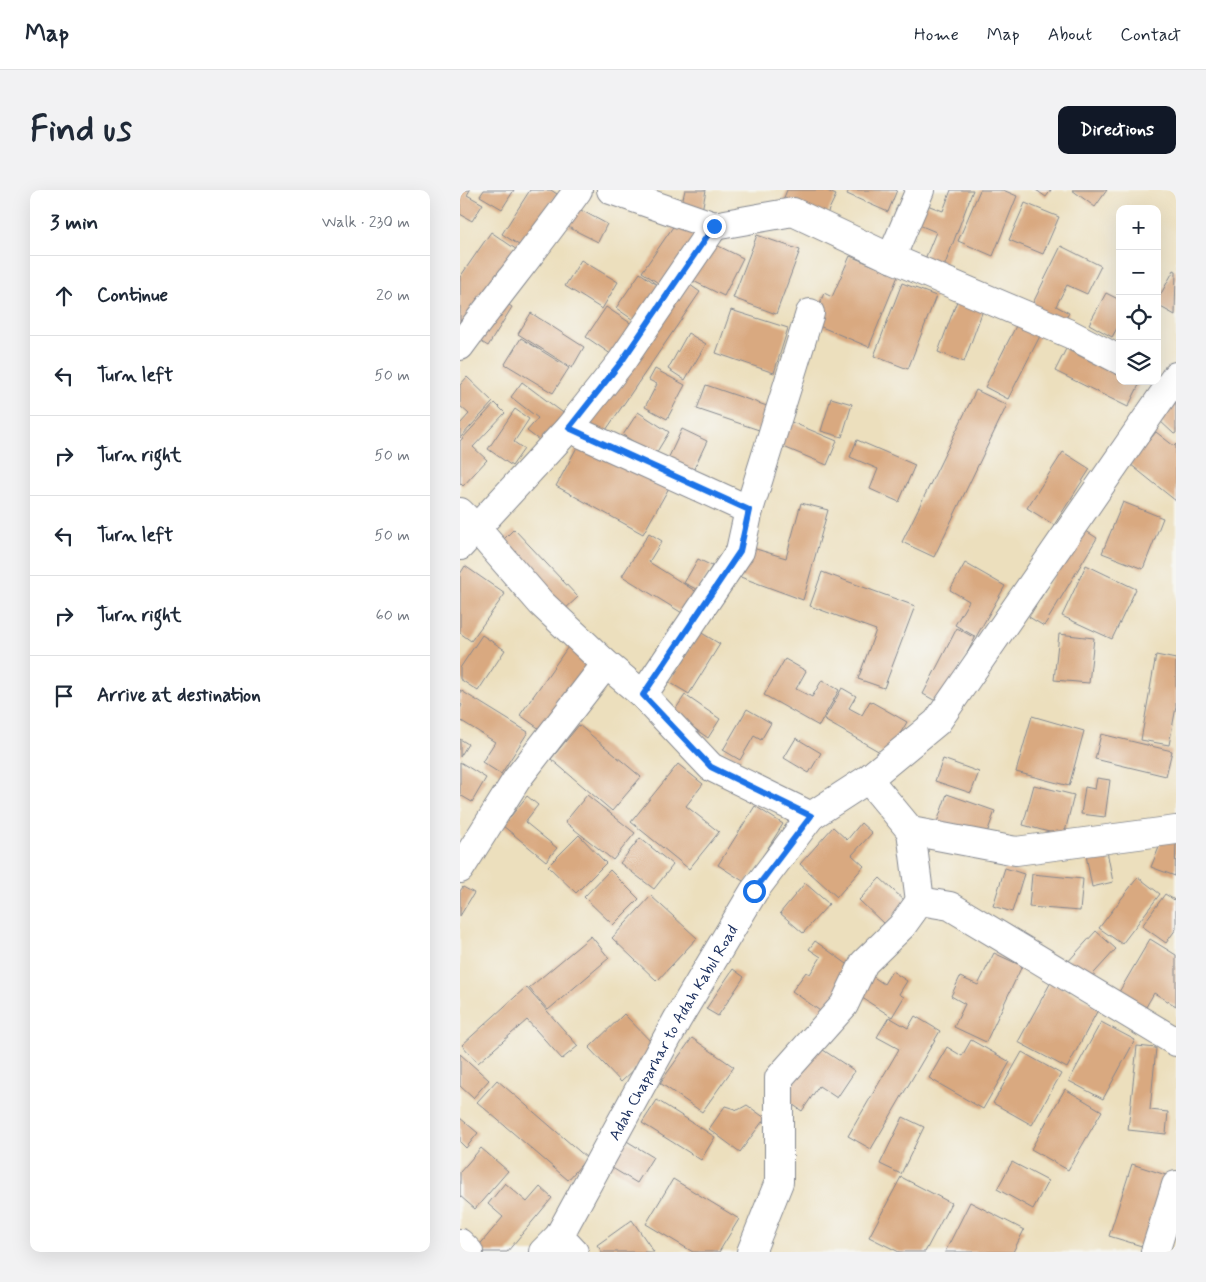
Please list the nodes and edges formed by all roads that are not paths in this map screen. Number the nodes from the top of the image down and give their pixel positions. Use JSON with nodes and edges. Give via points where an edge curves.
{"nodes":[{"id":1,"x":578,"y":190,"type":"edge"},
{"id":2,"x":611,"y":190,"type":"edge"},
{"id":3,"x":920,"y":190,"type":"edge"},
{"id":4,"x":714,"y":226,"type":"junction"},
{"id":5,"x":891,"y":258,"type":"junction"},
{"id":6,"x":810,"y":313,"type":"dead end"},
{"id":7,"x":460,"y":346,"type":"edge"},
{"id":8,"x":1116,"y":358,"type":"edge"},
{"id":9,"x":1168,"y":380,"type":"edge"},
{"id":10,"x":569,"y":428,"type":"junction"},
{"id":11,"x":749,"y":510,"type":"junction"},
{"id":12,"x":465,"y":529,"type":"edge"},
{"id":13,"x":606,"y":664,"type":"junction"},
{"id":14,"x":643,"y":695,"type":"junction"},
{"id":15,"x":868,"y":779,"type":"junction"},
{"id":16,"x":811,"y":816,"type":"junction"},
{"id":17,"x":912,"y":830,"type":"junction"},
{"id":18,"x":1176,"y":830,"type":"edge"},
{"id":19,"x":460,"y":868,"type":"edge"},
{"id":20,"x":920,"y":901,"type":"junction"},
{"id":21,"x":1176,"y":1042,"type":"edge"},
{"id":22,"x":1176,"y":1185,"type":"edge"},
{"id":23,"x":460,"y":1243,"type":"edge"},
{"id":24,"x":559,"y":1247,"type":"edge"},
{"id":25,"x":469,"y":1252,"type":"edge"},
{"id":26,"x":751,"y":1252,"type":"edge"},
{"id":27,"x":1155,"y":1252,"type":"edge"}],
"edges":[{"from":1,"to":7,"type":"street"},
{"from":2,"to":4,"type":"street"},
{"from":3,"to":5,"type":"street"},
{"from":4,"to":5,"type":"street","via":[[793,212]]},
{"from":4,"to":10,"type":"street","via":[[622,361]]},
{"from":5,"to":8,"type":"street","via":[[1061,330]]},
{"from":6,"to":11,"type":"street"},
{"from":9,"to":15,"type":"street","via":[[936,722]]},
{"from":10,"to":11,"type":"street"},
{"from":10,"to":12,"type":"street"},
{"from":11,"to":14,"type":"street","via":[[740,551]]},
{"from":12,"to":13,"type":"street"},
{"from":13,"to":14,"type":"street"},
{"from":13,"to":19,"type":"street","via":[[517,780]]},
{"from":14,"to":16,"type":"street","via":[[711,767]]},
{"from":15,"to":16,"type":"street"},
{"from":15,"to":17,"type":"street"},
{"from":16,"to":24,"type":"street","name":"Adah Chaparhar to Adah Kabul Road","via":[[749,899],[677,1020]]},
{"from":17,"to":18,"type":"street","via":[[1016,851]]},
{"from":17,"to":20,"type":"street"},
{"from":20,"to":21,"type":"street","via":[[950,906]]},
{"from":20,"to":26,"type":"street","via":[[902,926],[864,964],[844,1005],[779,1078],[778,1182]]},
{"from":22,"to":27,"type":"street"},
{"from":23,"to":25,"type":"street"}]}
